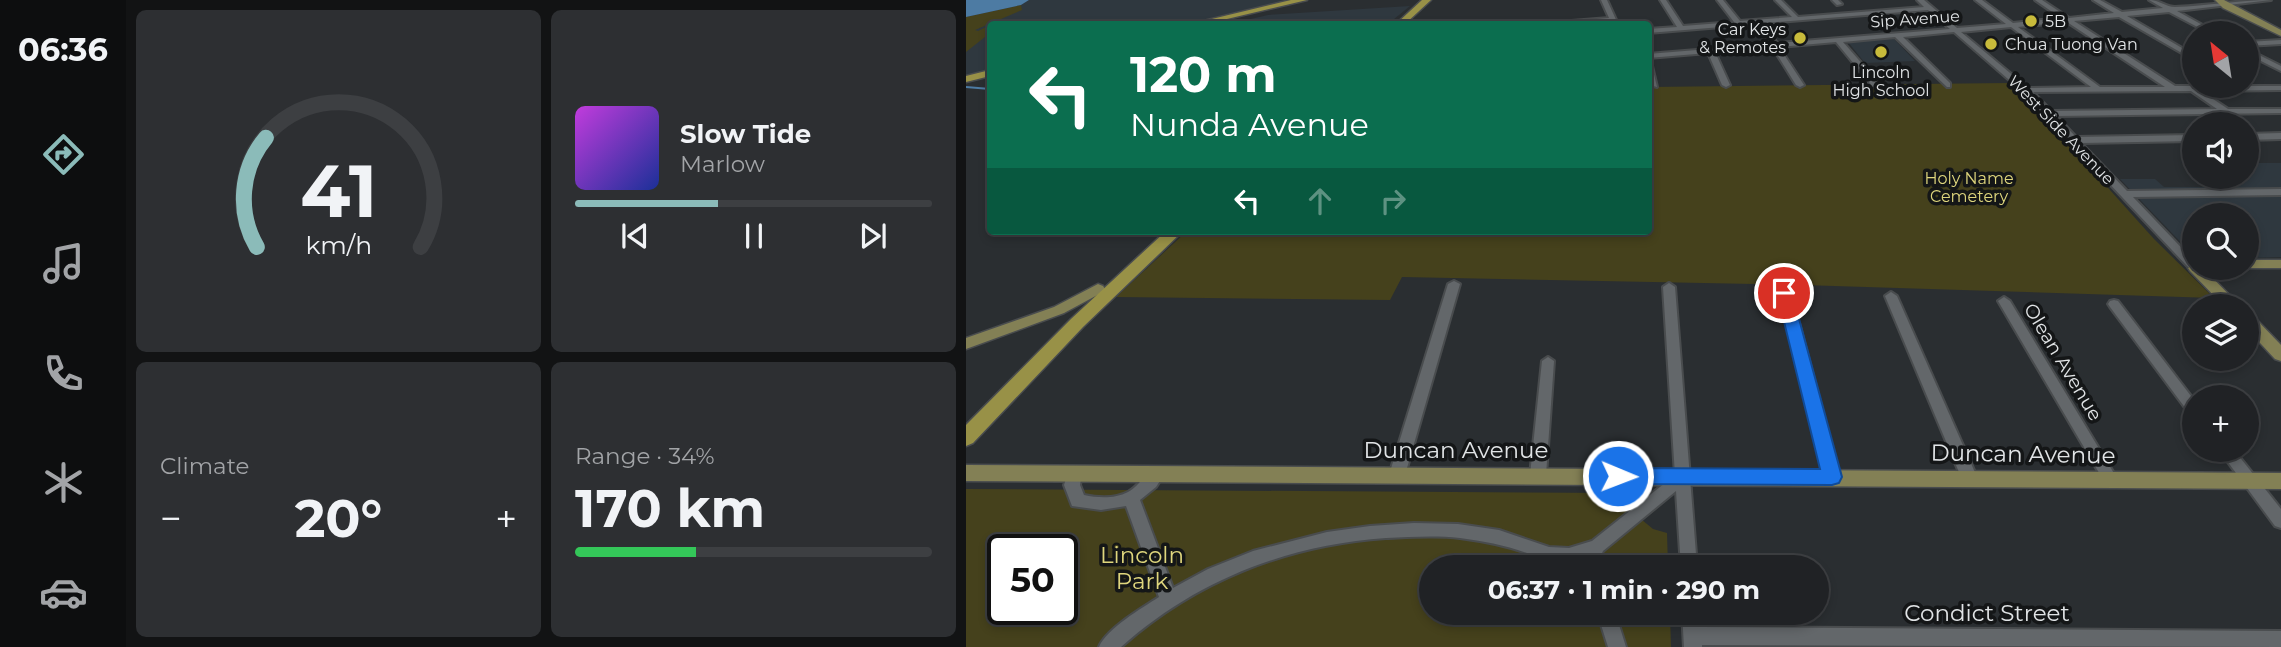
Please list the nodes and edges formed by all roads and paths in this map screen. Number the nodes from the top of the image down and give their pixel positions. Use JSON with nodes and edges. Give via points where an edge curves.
{"nodes":[{"id":1,"x":1303,"y":0,"type":"edge"},
{"id":2,"x":1311,"y":0,"type":"edge"},
{"id":3,"x":1427,"y":0,"type":"edge"},
{"id":4,"x":1433,"y":0,"type":"edge"},
{"id":5,"x":1604,"y":0,"type":"edge"},
{"id":6,"x":1663,"y":0,"type":"edge"},
{"id":7,"x":1720,"y":0,"type":"edge"},
{"id":8,"x":1778,"y":0,"type":"edge"},
{"id":9,"x":1920,"y":0,"type":"edge"},
{"id":10,"x":1979,"y":0,"type":"edge"},
{"id":11,"x":2038,"y":0,"type":"edge"},
{"id":12,"x":2096,"y":0,"type":"edge"},
{"id":13,"x":2152,"y":0,"type":"edge"},
{"id":14,"x":2257,"y":1,"type":"edge"},
{"id":15,"x":2221,"y":2,"type":"edge"},
{"id":16,"x":2271,"y":2,"type":"edge"},
{"id":17,"x":1930,"y":8,"type":"junction"},
{"id":18,"x":2170,"y":9,"type":"junction"},
{"id":19,"x":2120,"y":14,"type":"junction"},
{"id":20,"x":1797,"y":19,"type":"junction"},
{"id":21,"x":2068,"y":20,"type":"junction"},
{"id":22,"x":1209,"y":21,"type":"edge"},
{"id":23,"x":1223,"y":21,"type":"edge"},
{"id":24,"x":1403,"y":21,"type":"edge"},
{"id":25,"x":1411,"y":21,"type":"edge"},
{"id":26,"x":1614,"y":21,"type":"edge"},
{"id":27,"x":2192,"y":21,"type":"edge"},
{"id":28,"x":1760,"y":22,"type":"junction"},
{"id":29,"x":1739,"y":24,"type":"junction"},
{"id":30,"x":2013,"y":25,"type":"junction"},
{"id":31,"x":1681,"y":28,"type":"junction"},
{"id":32,"x":1955,"y":30,"type":"junction"},
{"id":33,"x":1652,"y":31,"type":"edge"},
{"id":34,"x":2281,"y":33,"type":"edge"},
{"id":35,"x":1897,"y":35,"type":"junction"},
{"id":36,"x":1838,"y":40,"type":"junction"},
{"id":37,"x":2281,"y":43,"type":"edge"},
{"id":38,"x":2259,"y":44,"type":"edge"},
{"id":39,"x":1775,"y":45,"type":"junction"},
{"id":40,"x":1711,"y":51,"type":"junction"},
{"id":41,"x":2182,"y":51,"type":"edge"},
{"id":42,"x":1652,"y":56,"type":"edge"},
{"id":43,"x":2259,"y":57,"type":"edge"},
{"id":44,"x":2281,"y":69,"type":"edge"},
{"id":45,"x":987,"y":76,"type":"edge"},
{"id":46,"x":1652,"y":79,"type":"edge"},
{"id":47,"x":966,"y":81,"type":"edge"},
{"id":48,"x":1654,"y":85,"type":"dead end"},
{"id":49,"x":1726,"y":85,"type":"dead end"},
{"id":50,"x":1800,"y":85,"type":"dead end"},
{"id":51,"x":1876,"y":85,"type":"dead end"},
{"id":52,"x":1947,"y":85,"type":"dead end"},
{"id":53,"x":2259,"y":87,"type":"edge"},
{"id":54,"x":2173,"y":88,"type":"junction"},
{"id":55,"x":2182,"y":88,"type":"edge"},
{"id":56,"x":2281,"y":88,"type":"edge"},
{"id":57,"x":2099,"y":89,"type":"junction"},
{"id":58,"x":2026,"y":90,"type":"junction"},
{"id":59,"x":2206,"y":98,"type":"edge"},
{"id":60,"x":2225,"y":111,"type":"junction"},
{"id":61,"x":2281,"y":111,"type":"edge"},
{"id":62,"x":2049,"y":114,"type":"junction"},
{"id":63,"x":2281,"y":136,"type":"edge"},
{"id":64,"x":2259,"y":137,"type":"edge"},
{"id":65,"x":2182,"y":138,"type":"edge"},
{"id":66,"x":2074,"y":140,"type":"junction"},
{"id":67,"x":2281,"y":192,"type":"edge"},
{"id":68,"x":2123,"y":194,"type":"junction"},
{"id":69,"x":1158,"y":235,"type":"edge"},
{"id":70,"x":1171,"y":235,"type":"edge"},
{"id":71,"x":2182,"y":254,"type":"edge"},
{"id":72,"x":2259,"y":264,"type":"edge"},
{"id":73,"x":2281,"y":264,"type":"edge"},
{"id":74,"x":2208,"y":280,"type":"edge"},
{"id":75,"x":1454,"y":284,"type":"dead end"},
{"id":76,"x":1669,"y":287,"type":"dead end"},
{"id":77,"x":1098,"y":289,"type":"junction"},
{"id":78,"x":1784,"y":293,"type":"dead end"},
{"id":79,"x":2221,"y":294,"type":"edge"},
{"id":80,"x":1891,"y":296,"type":"dead end"},
{"id":81,"x":2004,"y":301,"type":"dead end"},
{"id":82,"x":2114,"y":304,"type":"dead end"},
{"id":83,"x":2259,"y":332,"type":"edge"},
{"id":84,"x":966,"y":344,"type":"edge"},
{"id":85,"x":2281,"y":355,"type":"edge"},
{"id":86,"x":1548,"y":360,"type":"dead end"},
{"id":87,"x":2182,"y":393,"type":"edge"},
{"id":88,"x":966,"y":422,"type":"edge"},
{"id":89,"x":966,"y":438,"type":"edge"},
{"id":90,"x":2235,"y":462,"type":"edge"},
{"id":91,"x":966,"y":473,"type":"edge"},
{"id":92,"x":1074,"y":473,"type":"junction"},
{"id":93,"x":1157,"y":473,"type":"junction"},
{"id":94,"x":1397,"y":475,"type":"junction"},
{"id":95,"x":1538,"y":475,"type":"junction"},
{"id":96,"x":1684,"y":476,"type":"junction"},
{"id":97,"x":1832,"y":477,"type":"junction"},
{"id":98,"x":1969,"y":477,"type":"junction"},
{"id":99,"x":2110,"y":480,"type":"junction"},
{"id":100,"x":2250,"y":481,"type":"junction"},
{"id":101,"x":2281,"y":481,"type":"edge"},
{"id":102,"x":1130,"y":498,"type":"junction"},
{"id":103,"x":2281,"y":521,"type":"edge"},
{"id":104,"x":1597,"y":546,"type":"junction"},
{"id":105,"x":1549,"y":554,"type":"joint"},
{"id":106,"x":1593,"y":555,"type":"edge"},
{"id":107,"x":1688,"y":555,"type":"edge"},
{"id":108,"x":1169,"y":602,"type":"junction"},
{"id":109,"x":1610,"y":625,"type":"edge"},
{"id":110,"x":2281,"y":640,"type":"edge"},
{"id":111,"x":1693,"y":642,"type":"edge"},
{"id":112,"x":2035,"y":642,"type":"edge"},
{"id":113,"x":1108,"y":647,"type":"edge"},
{"id":114,"x":1617,"y":647,"type":"edge"}],
"edges":[{"from":1,"to":22,"type":"highway"},
{"from":2,"to":23,"type":"highway"},
{"from":3,"to":24,"type":"highway"},
{"from":4,"to":25,"type":"highway"},
{"from":5,"to":26,"type":"street"},
{"from":6,"to":31,"type":"street"},
{"from":7,"to":29,"type":"street"},
{"from":8,"to":20,"type":"street"},
{"from":9,"to":17,"type":"street","name":"West Side Avenue"},
{"from":10,"to":30,"type":"street"},
{"from":11,"to":21,"type":"street"},
{"from":12,"to":19,"type":"street"},
{"from":13,"to":18,"type":"street"},
{"from":14,"to":15,"type":"street","name":"Sip Avenue"},
{"from":14,"to":16,"type":"street","name":"Sip Avenue"},
{"from":15,"to":18,"type":"street","name":"Sip Avenue"},
{"from":15,"to":34,"type":"main road"},
{"from":17,"to":20,"type":"street"},
{"from":17,"to":32,"type":"street","name":"West Side Avenue"},
{"from":18,"to":19,"type":"street","name":"Sip Avenue"},
{"from":18,"to":27,"type":"street"},
{"from":19,"to":21,"type":"street","name":"Sip Avenue"},
{"from":19,"to":41,"type":"street"},
{"from":20,"to":28,"type":"street"},
{"from":21,"to":30,"type":"street","name":"Sip Avenue"},
{"from":21,"to":54,"type":"street"},
{"from":28,"to":29,"type":"street"},
{"from":28,"to":39,"type":"street"},
{"from":29,"to":31,"type":"street"},
{"from":30,"to":32,"type":"street","name":"Sip Avenue"},
{"from":30,"to":57,"type":"street"},
{"from":31,"to":33,"type":"street"},
{"from":32,"to":35,"type":"street","name":"Sip Avenue"},
{"from":32,"to":58,"type":"street","name":"West Side Avenue"},
{"from":35,"to":36,"type":"street","name":"Sip Avenue"},
{"from":35,"to":52,"type":"street"},
{"from":36,"to":39,"type":"street","name":"Sip Avenue"},
{"from":36,"to":51,"type":"street"},
{"from":37,"to":38,"type":"street"},
{"from":39,"to":40,"type":"street","name":"Sip Avenue"},
{"from":39,"to":50,"type":"street"},
{"from":40,"to":42,"type":"street","name":"Sip Avenue"},
{"from":40,"to":49,"type":"street"},
{"from":43,"to":44,"type":"street"},
{"from":45,"to":47,"type":"highway"},
{"from":46,"to":48,"type":"street"},
{"from":53,"to":56,"type":"street"},
{"from":54,"to":55,"type":"street"},
{"from":54,"to":57,"type":"street"},
{"from":57,"to":58,"type":"street"},
{"from":58,"to":62,"type":"street","name":"West Side Avenue"},
{"from":59,"to":60,"type":"street"},
{"from":60,"to":61,"type":"street"},
{"from":60,"to":62,"type":"street"},
{"from":62,"to":66,"type":"street","name":"West Side Avenue"},
{"from":63,"to":64,"type":"street"},
{"from":65,"to":66,"type":"street"},
{"from":66,"to":68,"type":"street","name":"West Side Avenue"},
{"from":67,"to":68,"type":"street"},
{"from":68,"to":71,"type":"street","name":"West Side Avenue"},
{"from":69,"to":77,"type":"highway"},
{"from":70,"to":89,"type":"highway","via":[[1092,308]]},
{"from":72,"to":73,"type":"main road"},
{"from":74,"to":79,"type":"main road","name":"West Side Avenue"},
{"from":75,"to":94,"type":"street"},
{"from":76,"to":96,"type":"street"},
{"from":77,"to":84,"type":"main road","via":[[1059,310]]},
{"from":77,"to":88,"type":"highway"},
{"from":78,"to":97,"type":"street"},
{"from":80,"to":98,"type":"street"},
{"from":81,"to":99,"type":"street","name":"Olean Avenue"},
{"from":82,"to":87,"type":"street"},
{"from":83,"to":85,"type":"main road"},
{"from":86,"to":95,"type":"street"},
{"from":90,"to":100,"type":"street"},
{"from":91,"to":92,"type":"main road","name":"Duncan Avenue"},
{"from":92,"to":93,"type":"main road","name":"Duncan Avenue"},
{"from":92,"to":102,"type":"street","via":[[1072,485],[1078,501],[1108,504]]},
{"from":93,"to":94,"type":"main road","name":"Duncan Avenue"},
{"from":93,"to":102,"type":"street","via":[[1150,486]]},
{"from":94,"to":95,"type":"main road","name":"Duncan Avenue"},
{"from":95,"to":96,"type":"main road","name":"Duncan Avenue"},
{"from":96,"to":97,"type":"main road","name":"Duncan Avenue"},
{"from":96,"to":104,"type":"street"},
{"from":96,"to":107,"type":"street"},
{"from":97,"to":98,"type":"main road","name":"Duncan Avenue"},
{"from":98,"to":99,"type":"main road","name":"Duncan Avenue"},
{"from":99,"to":100,"type":"main road","name":"Duncan Avenue"},
{"from":100,"to":101,"type":"main road","name":"Duncan Avenue"},
{"from":100,"to":103,"type":"street"},
{"from":102,"to":108,"type":"street"},
{"from":104,"to":105,"type":"street","via":[[1569,555]]},
{"from":104,"to":106,"type":"street"},
{"from":105,"to":108,"type":"street","via":[[1516,541],[1469,532],[1362,533],[1250,558]]},
{"from":108,"to":113,"type":"street"},
{"from":109,"to":114,"type":"street"},
{"from":110,"to":112,"type":"street","name":"Condict Street"},
{"from":111,"to":112,"type":"street","name":"Condict Street"}]}
